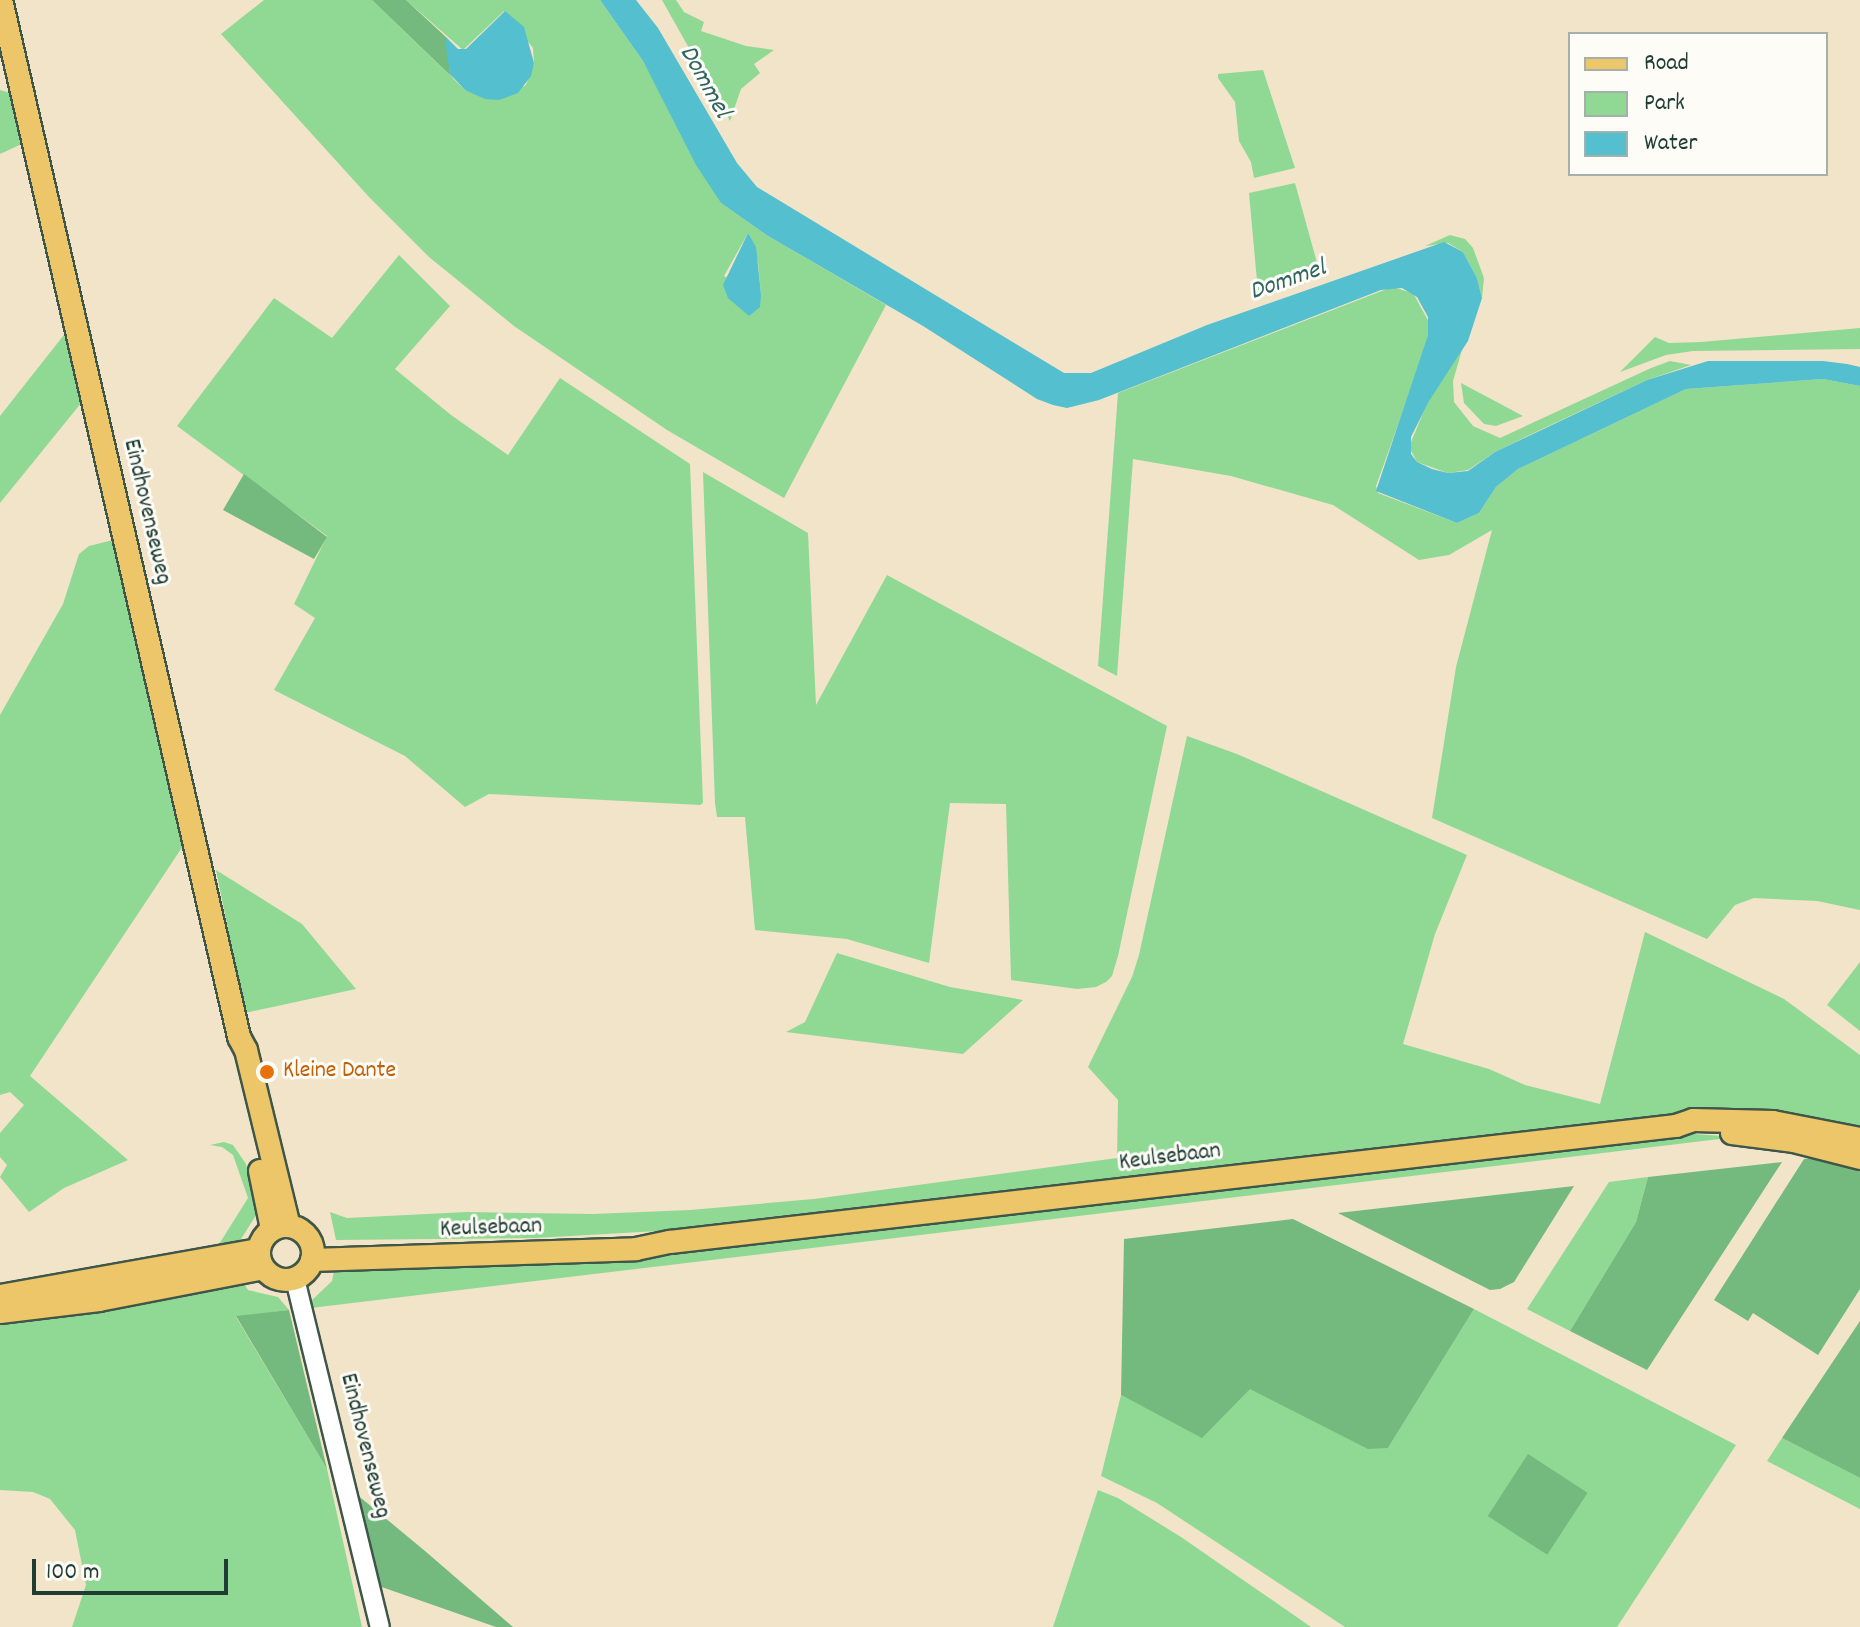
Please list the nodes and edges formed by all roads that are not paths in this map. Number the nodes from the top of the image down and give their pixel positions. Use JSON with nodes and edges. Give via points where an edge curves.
{"nodes":[{"id":1,"x":1,"y":0,"type":"edge"},
{"id":2,"x":1676,"y":1126,"type":"junction"},
{"id":3,"x":1860,"y":1139,"type":"edge"},
{"id":4,"x":1860,"y":1158,"type":"edge"},
{"id":5,"x":281,"y":1228,"type":"junction"},
{"id":6,"x":312,"y":1252,"type":"junction"},
{"id":7,"x":260,"y":1259,"type":"junction"},
{"id":8,"x":295,"y":1279,"type":"junction"},
{"id":9,"x":0,"y":1296,"type":"edge"},
{"id":10,"x":0,"y":1312,"type":"edge"},
{"id":11,"x":380,"y":1627,"type":"edge"}],
"edges":[{"from":1,"to":5,"type":"main road","name":"Eindhovenseweg","via":[[239,1037],[238,1067]]},
{"from":2,"to":3,"type":"main road","name":"Keulsebaan","via":[[1693,1120],[1751,1120]]},
{"from":2,"to":4,"type":"main road","name":"Keulsebaan","via":[[1794,1141]]},
{"from":2,"to":6,"type":"main road","name":"Keulsebaan","via":[[636,1249]]},
{"from":5,"to":6,"type":"main road","via":[[302,1232]]},
{"from":5,"to":7,"type":"main road"},
{"from":6,"to":8,"type":"main road","via":[[307,1271]]},
{"from":7,"to":8,"type":"main road","via":[[274,1278]]},
{"from":7,"to":9,"type":"main road"},
{"from":7,"to":10,"type":"main road","via":[[86,1302]]},
{"from":8,"to":11,"type":"street","name":"Eindhovenseweg"}]}
